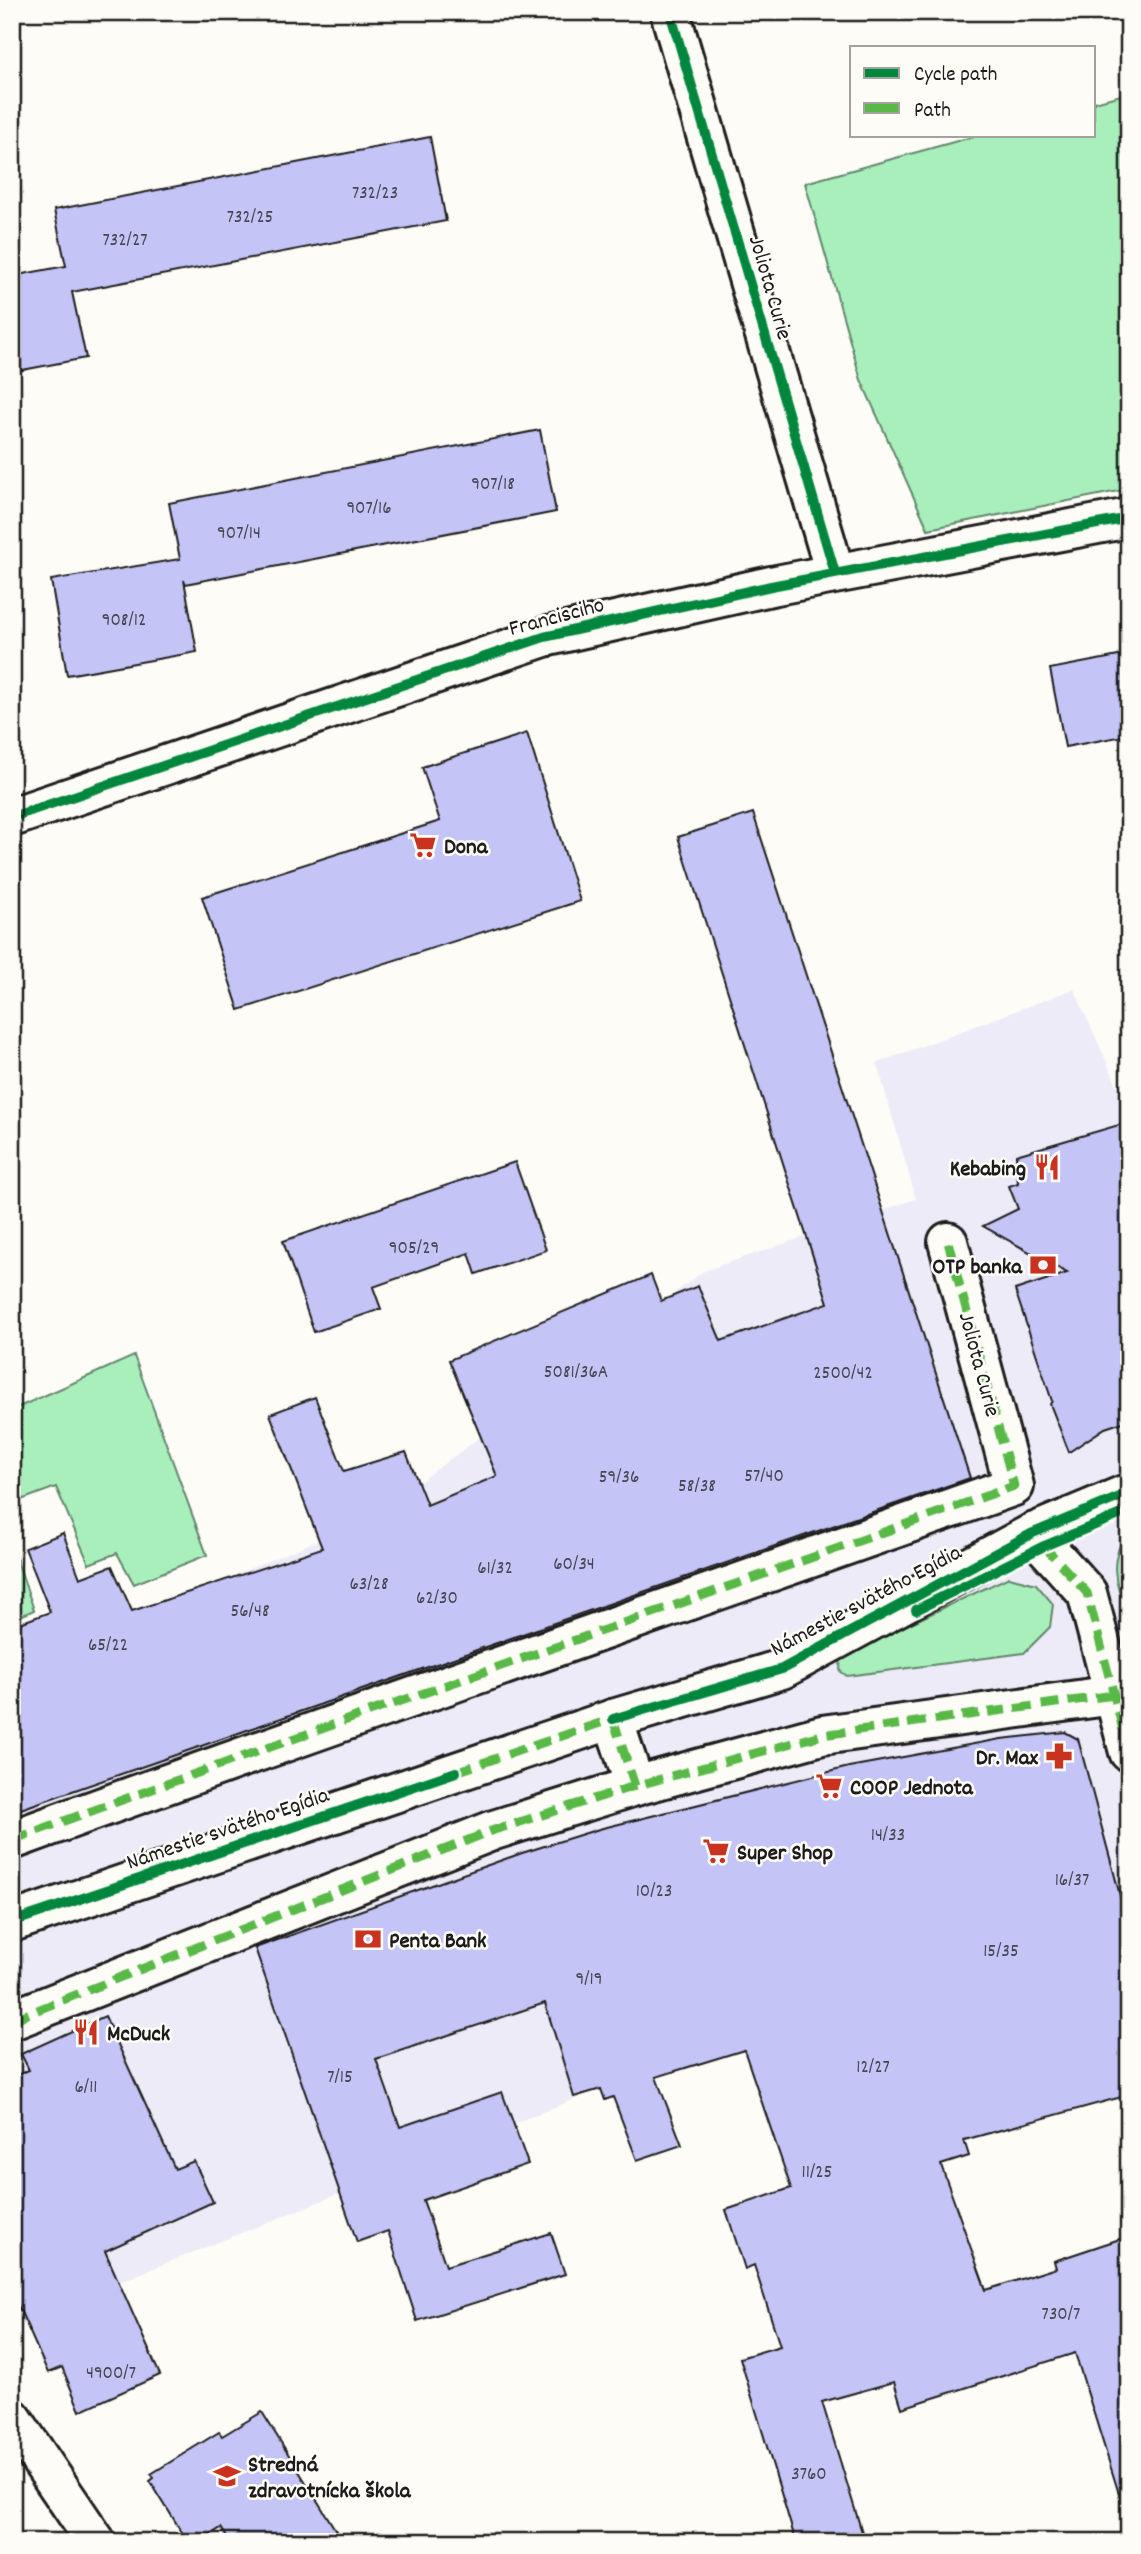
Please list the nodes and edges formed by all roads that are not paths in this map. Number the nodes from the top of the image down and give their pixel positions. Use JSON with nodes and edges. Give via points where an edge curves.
{"nodes":[{"id":1,"x":670,"y":12,"type":"edge"},
{"id":2,"x":1129,"y":518,"type":"edge"},
{"id":3,"x":835,"y":573,"type":"junction"},
{"id":4,"x":12,"y":817,"type":"edge"},
{"id":5,"x":948,"y":1242,"type":"dead end"},
{"id":6,"x":1129,"y":1493,"type":"edge"},
{"id":7,"x":1033,"y":1533,"type":"junction"},
{"id":8,"x":1122,"y":1694,"type":"edge"},
{"id":9,"x":613,"y":1719,"type":"junction"},
{"id":10,"x":1129,"y":1752,"type":"edge"},
{"id":11,"x":635,"y":1786,"type":"junction"},
{"id":12,"x":12,"y":1840,"type":"edge"},
{"id":13,"x":12,"y":1922,"type":"edge"},
{"id":14,"x":12,"y":2020,"type":"edge"},
{"id":15,"x":12,"y":2418,"type":"edge"},
{"id":16,"x":96,"y":2542,"type":"edge"}],
"edges":[{"from":1,"to":3,"type":"street","name":"Joliota Curie"},
{"from":2,"to":3,"type":"street","name":"Francisciho"},
{"from":3,"to":4,"type":"street","name":"Francisciho","via":[[544,637]]},
{"from":5,"to":12,"type":"street","name":"Joliota Curie","via":[[1014,1486],[301,1734]]},
{"from":6,"to":7,"type":"street","name":"Námestie svätého Egídia"},
{"from":7,"to":8,"type":"street","via":[[1087,1593]]},
{"from":7,"to":9,"type":"street","name":"Námestie svätého Egídia","via":[[782,1669]]},
{"from":8,"to":10,"type":"street"},
{"from":8,"to":11,"type":"street","via":[[822,1735]]},
{"from":9,"to":11,"type":"street"},
{"from":9,"to":13,"type":"street","name":"Námestie svätého Egídia"},
{"from":11,"to":14,"type":"street","via":[[494,1830]]},
{"from":15,"to":16,"type":"street"}]}
